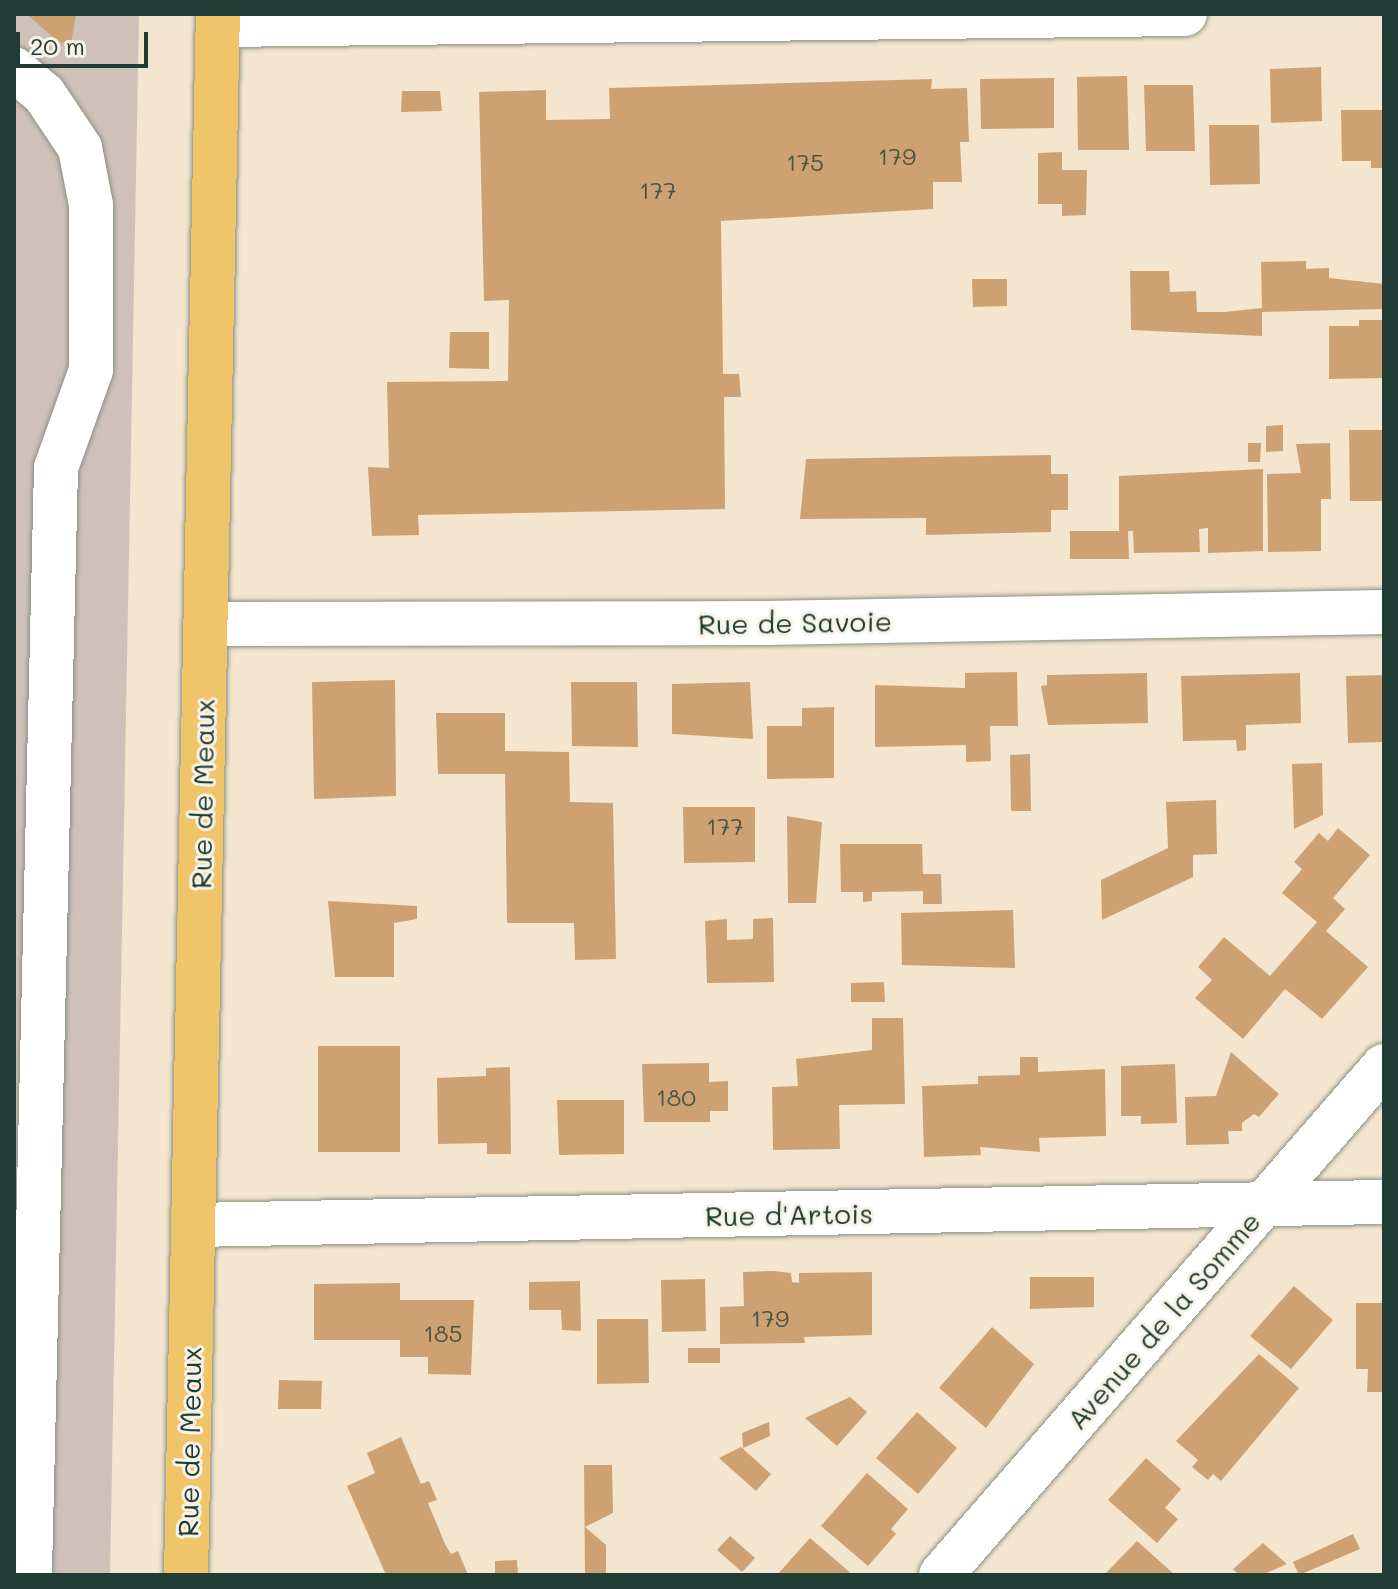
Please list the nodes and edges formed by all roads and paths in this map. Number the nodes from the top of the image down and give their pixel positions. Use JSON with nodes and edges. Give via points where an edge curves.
{"nodes":[{"id":1,"x":1185,"y":14,"type":"edge"},
{"id":2,"x":218,"y":19,"type":"edge"},
{"id":3,"x":14,"y":69,"type":"edge"},
{"id":4,"x":1384,"y":612,"type":"edge"},
{"id":5,"x":205,"y":624,"type":"junction"},
{"id":6,"x":1384,"y":1066,"type":"edge"},
{"id":7,"x":1384,"y":1202,"type":"edge"},
{"id":8,"x":1264,"y":1204,"type":"junction"},
{"id":9,"x":193,"y":1225,"type":"junction"},
{"id":10,"x":30,"y":1575,"type":"edge"},
{"id":11,"x":186,"y":1575,"type":"edge"},
{"id":12,"x":941,"y":1575,"type":"edge"}],
"edges":[{"from":1,"to":2,"type":"street"},
{"from":2,"to":5,"type":"main road","name":"Rue de Meaux"},
{"from":3,"to":10,"type":"street","via":[[44,94],[80,148],[91,205],[91,370],[56,468]]},
{"from":4,"to":5,"type":"street","name":"Rue de Savoie","via":[[750,623]]},
{"from":5,"to":9,"type":"main road","name":"Rue de Meaux"},
{"from":6,"to":8,"type":"street","name":"Avenue de la Somme"},
{"from":7,"to":8,"type":"street","name":"Rue d'Artois"},
{"from":8,"to":9,"type":"street","name":"Rue d'Artois"},
{"from":8,"to":12,"type":"street","name":"Avenue de la Somme"},
{"from":9,"to":11,"type":"main road","name":"Rue de Meaux"}]}
